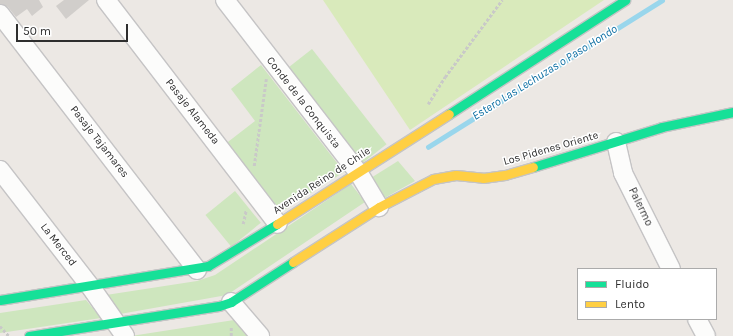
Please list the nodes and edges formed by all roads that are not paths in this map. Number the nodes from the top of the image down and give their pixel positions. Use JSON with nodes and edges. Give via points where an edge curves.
{"nodes":[{"id":1,"x":106,"y":0,"type":"edge"},
{"id":2,"x":224,"y":0,"type":"edge"},
{"id":3,"x":625,"y":0,"type":"edge"},
{"id":4,"x":0,"y":14,"type":"edge"},
{"id":5,"x":733,"y":112,"type":"edge"},
{"id":6,"x":616,"y":142,"type":"junction"},
{"id":7,"x":0,"y":170,"type":"edge"},
{"id":8,"x":358,"y":172,"type":"junction"},
{"id":9,"x":379,"y":207,"type":"junction"},
{"id":10,"x":278,"y":224,"type":"junction"},
{"id":11,"x":670,"y":268,"type":"edge"},
{"id":12,"x":197,"y":270,"type":"junction"},
{"id":13,"x":90,"y":286,"type":"junction"},
{"id":14,"x":0,"y":300,"type":"edge"},
{"id":15,"x":231,"y":302,"type":"junction"},
{"id":16,"x":698,"y":320,"type":"edge"},
{"id":17,"x":119,"y":329,"type":"edge"},
{"id":18,"x":29,"y":336,"type":"edge"},
{"id":19,"x":260,"y":336,"type":"edge"},
{"id":20,"x":706,"y":336,"type":"edge"}],
"edges":[{"from":1,"to":10,"type":"street","name":"Pasaje Alameda"},
{"from":2,"to":8,"type":"street","name":"Conde de la Conquista"},
{"from":3,"to":8,"type":"street","name":"Avenida Reino de Chile"},
{"from":4,"to":12,"type":"street","name":"Pasaje Tajamares"},
{"from":5,"to":6,"type":"street","name":"Los Pidenes Oriente","via":[[662,127]]},
{"from":6,"to":9,"type":"street","name":"Los Pidenes Oriente","via":[[505,175],[482,178],[456,175],[432,179]]},
{"from":6,"to":11,"type":"street","name":"Palermo","via":[[623,173]]},
{"from":7,"to":13,"type":"street","name":"La Merced"},
{"from":8,"to":9,"type":"street","name":"Conde de la Conquista"},
{"from":8,"to":10,"type":"street","name":"Avenida Reino de Chile"},
{"from":9,"to":15,"type":"street"},
{"from":10,"to":12,"type":"street","name":"Avenida Reino de Chile","via":[[237,250]]},
{"from":12,"to":13,"type":"street","name":"Avenida Reino de Chile"},
{"from":13,"to":14,"type":"street","name":"Avenida Reino de Chile"},
{"from":13,"to":17,"type":"street","name":"La Merced"},
{"from":15,"to":17,"type":"street"},
{"from":15,"to":19,"type":"street"},
{"from":16,"to":20,"type":"street"},
{"from":17,"to":18,"type":"street"}]}
